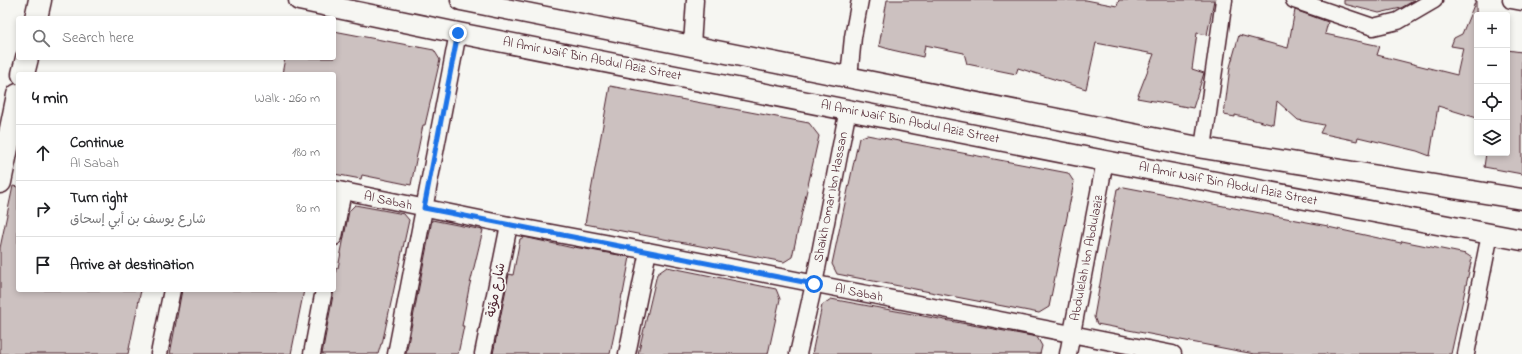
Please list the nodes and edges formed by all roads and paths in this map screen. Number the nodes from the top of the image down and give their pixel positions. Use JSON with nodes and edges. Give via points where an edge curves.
{"nodes":[{"id":1,"x":299,"y":0,"type":"edge"},
{"id":2,"x":461,"y":0,"type":"edge"},
{"id":3,"x":695,"y":0,"type":"edge"},
{"id":4,"x":860,"y":0,"type":"edge"},
{"id":5,"x":1224,"y":0,"type":"edge"},
{"id":6,"x":1294,"y":0,"type":"edge"},
{"id":7,"x":1434,"y":0,"type":"edge"},
{"id":8,"x":1512,"y":0,"type":"edge"},
{"id":9,"x":1522,"y":2,"type":"edge"},
{"id":10,"x":458,"y":33,"type":"junction"},
{"id":11,"x":692,"y":45,"type":"junction"},
{"id":12,"x":26,"y":60,"type":"edge"},
{"id":13,"x":23,"y":72,"type":"edge"},
{"id":14,"x":850,"y":77,"type":"junction"},
{"id":15,"x":848,"y":109,"type":"junction"},
{"id":16,"x":15,"y":124,"type":"edge"},
{"id":17,"x":1203,"y":148,"type":"junction"},
{"id":18,"x":1105,"y":161,"type":"junction"},
{"id":19,"x":0,"y":182,"type":"edge"},
{"id":20,"x":338,"y":190,"type":"edge"},
{"id":21,"x":1522,"y":199,"type":"edge"},
{"id":22,"x":424,"y":208,"type":"junction"},
{"id":23,"x":336,"y":214,"type":"edge"},
{"id":24,"x":509,"y":225,"type":"junction"},
{"id":25,"x":1490,"y":234,"type":"junction"},
{"id":26,"x":1522,"y":240,"type":"edge"},
{"id":27,"x":648,"y":251,"type":"junction"},
{"id":28,"x":814,"y":284,"type":"junction"},
{"id":29,"x":172,"y":292,"type":"edge"},
{"id":30,"x":324,"y":292,"type":"edge"},
{"id":31,"x":1072,"y":335,"type":"junction"},
{"id":32,"x":159,"y":354,"type":"edge"},
{"id":33,"x":312,"y":354,"type":"edge"},
{"id":34,"x":396,"y":354,"type":"edge"},
{"id":35,"x":483,"y":354,"type":"edge"},
{"id":36,"x":627,"y":354,"type":"edge"},
{"id":37,"x":798,"y":354,"type":"edge"},
{"id":38,"x":1068,"y":354,"type":"edge"},
{"id":39,"x":1173,"y":354,"type":"edge"},
{"id":40,"x":1466,"y":354,"type":"edge"}],
"edges":[{"from":1,"to":10,"type":"street","name":"Al Amir Naif Bin Abdul Aziz Street"},
{"from":2,"to":11,"type":"street"},
{"from":3,"to":11,"type":"street"},
{"from":4,"to":14,"type":"street","via":[[853,37]]},
{"from":5,"to":17,"type":"street"},
{"from":6,"to":7,"type":"street","via":[[1373,27],[1398,21]]},
{"from":8,"to":9,"type":"street"},
{"from":10,"to":15,"type":"street","name":"Al Amir Naif Bin Abdul Aziz Street"},
{"from":10,"to":22,"type":"street"},
{"from":11,"to":14,"type":"street"},
{"from":12,"to":13,"type":"main road"},
{"from":14,"to":17,"type":"street"},
{"from":15,"to":18,"type":"street","name":"Al Amir Naif Bin Abdul Aziz Street"},
{"from":15,"to":28,"type":"street","name":"Shaikh Omar Ibn Hassan"},
{"from":16,"to":19,"type":"main road"},
{"from":17,"to":21,"type":"street"},
{"from":18,"to":25,"type":"street","name":"Al Amir Naif Bin Abdul Aziz Street"},
{"from":18,"to":31,"type":"street","name":"Abdulelah Ibn Abdulaziz"},
{"from":20,"to":22,"type":"street","name":"Al Sabah"},
{"from":20,"to":23,"type":"street"},
{"from":22,"to":24,"type":"street","name":"Al Sabah"},
{"from":22,"to":34,"type":"street"},
{"from":24,"to":27,"type":"street","name":"Al Sabah"},
{"from":24,"to":35,"type":"street","name":"شارع مؤتة"},
{"from":25,"to":26,"type":"street","name":"Al Amir Naif Bin Abdul Aziz Street"},
{"from":25,"to":40,"type":"street"},
{"from":27,"to":28,"type":"street","name":"Al Sabah"},
{"from":27,"to":36,"type":"street"},
{"from":28,"to":31,"type":"street","name":"Al Sabah"},
{"from":28,"to":37,"type":"street","name":"Shaikh Omar Ibn Hassan"},
{"from":29,"to":32,"type":"street"},
{"from":30,"to":33,"type":"street"},
{"from":31,"to":38,"type":"street","name":"Abdulelah Ibn Abdulaziz"},
{"from":31,"to":39,"type":"street","name":"Al Sabah"}]}
